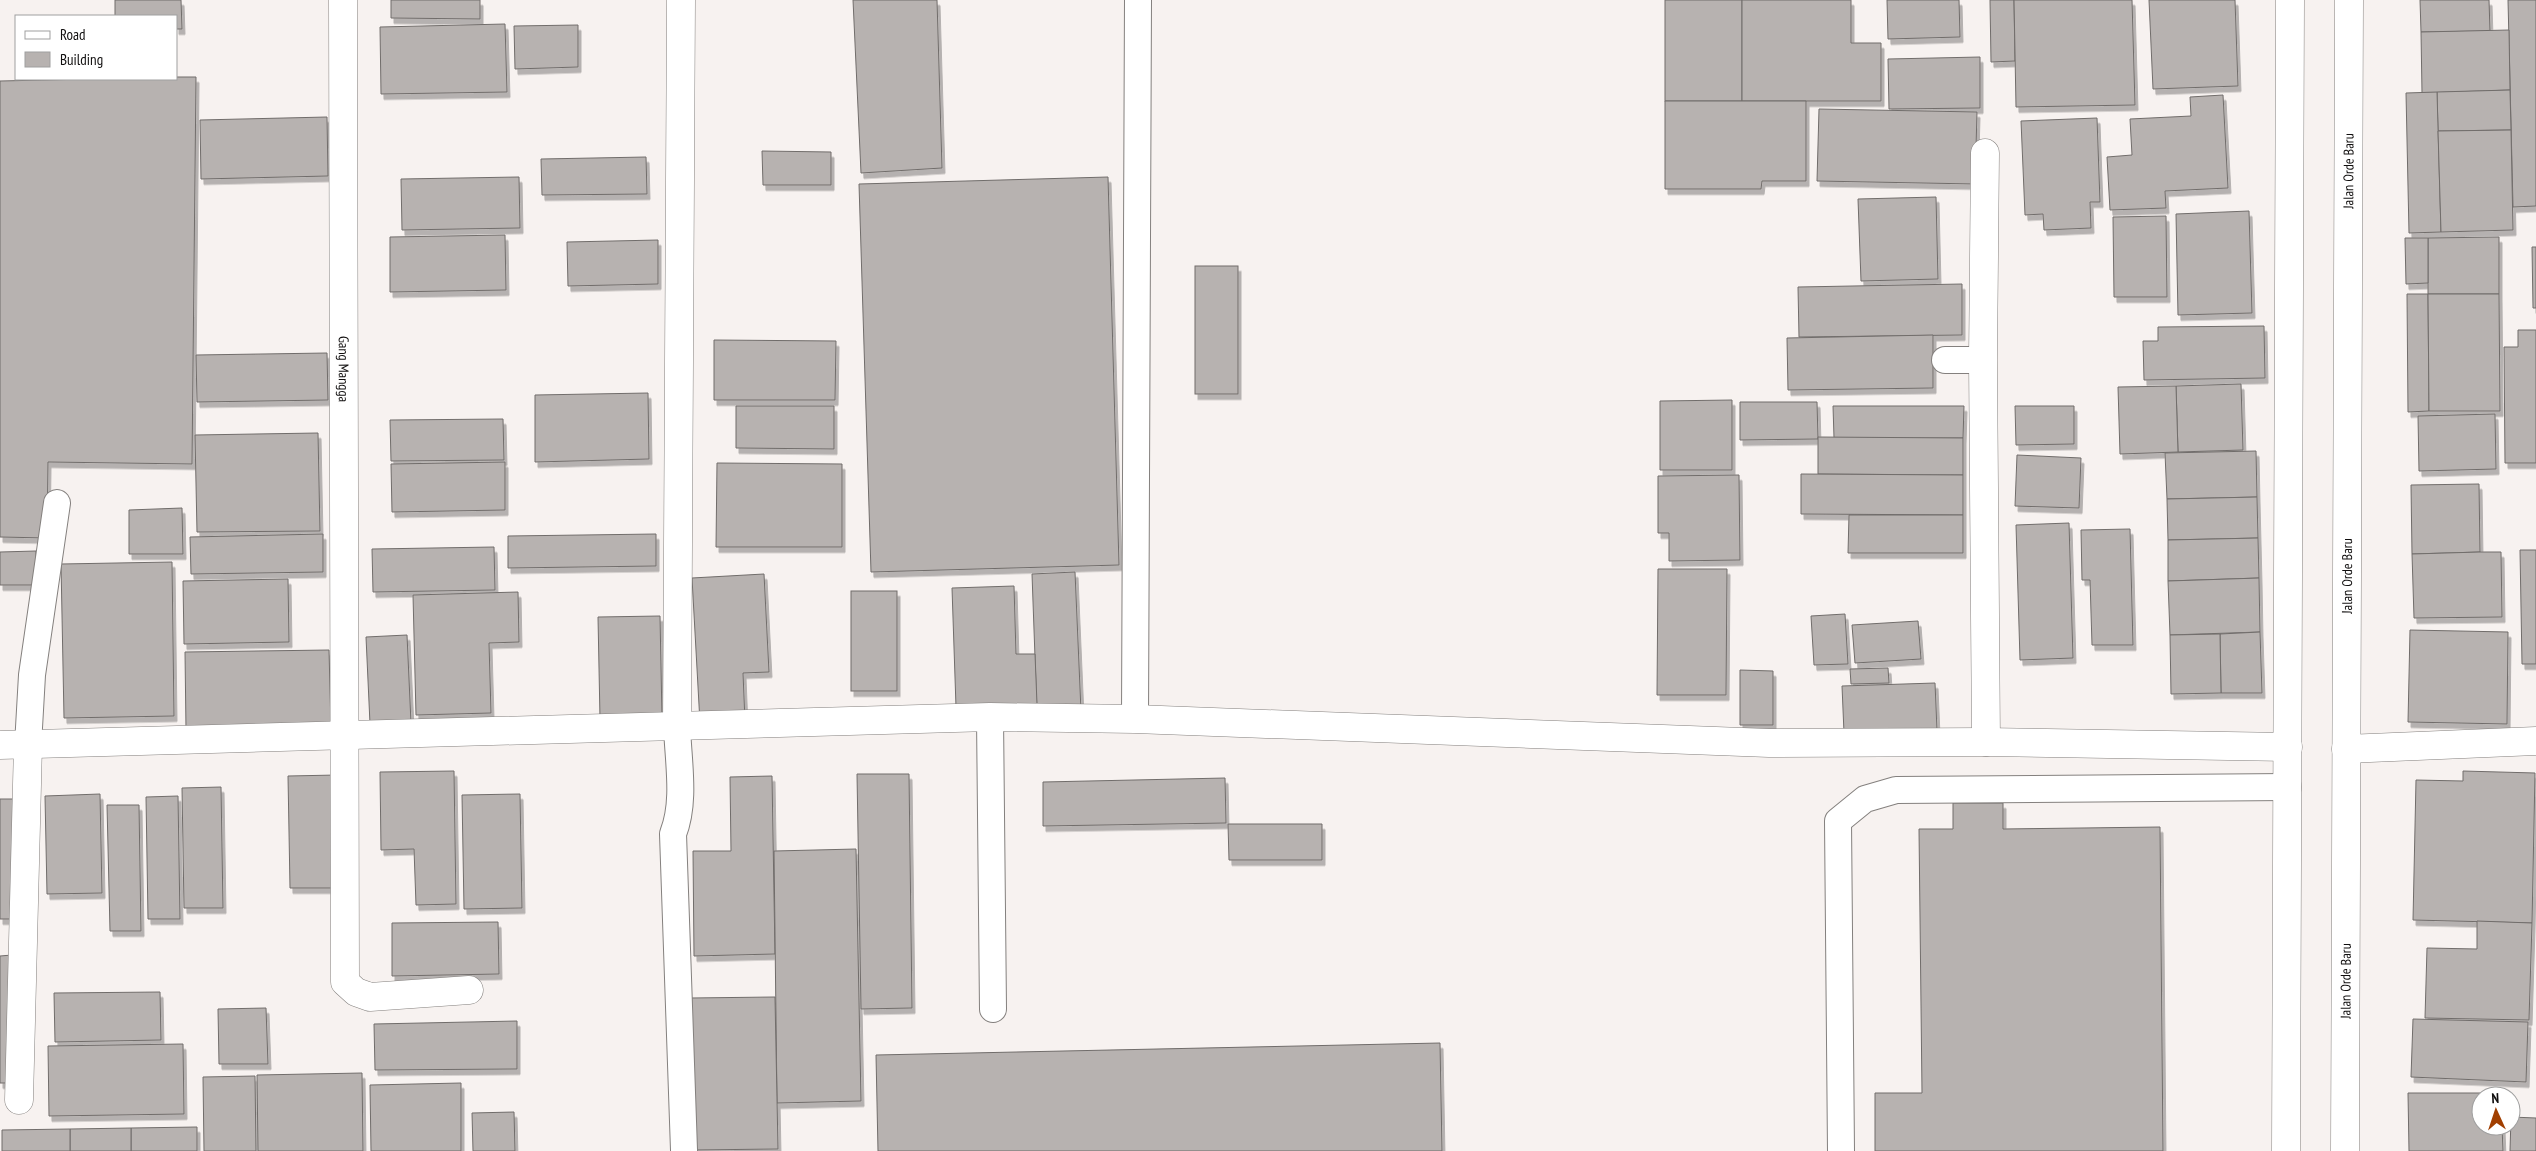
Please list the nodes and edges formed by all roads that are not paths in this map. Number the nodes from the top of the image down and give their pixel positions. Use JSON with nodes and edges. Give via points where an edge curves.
{"nodes":[{"id":1,"x":343,"y":0,"type":"edge"},
{"id":2,"x":680,"y":0,"type":"edge"},
{"id":3,"x":1138,"y":0,"type":"edge"},
{"id":4,"x":2290,"y":0,"type":"edge"},
{"id":5,"x":2348,"y":0,"type":"edge"},
{"id":6,"x":1984,"y":153,"type":"dead end"},
{"id":7,"x":1945,"y":360,"type":"dead end"},
{"id":8,"x":1983,"y":360,"type":"junction"},
{"id":9,"x":57,"y":503,"type":"dead end"},
{"id":10,"x":990,"y":717,"type":"junction"},
{"id":11,"x":1134,"y":719,"type":"junction"},
{"id":12,"x":677,"y":726,"type":"junction"},
{"id":13,"x":344,"y":737,"type":"junction"},
{"id":14,"x":2536,"y":741,"type":"edge"},
{"id":15,"x":1986,"y":742,"type":"junction"},
{"id":16,"x":0,"y":745,"type":"edge"},
{"id":17,"x":28,"y":745,"type":"junction"},
{"id":18,"x":2288,"y":747,"type":"junction"},
{"id":19,"x":2346,"y":749,"type":"junction"},
{"id":20,"x":2288,"y":787,"type":"junction"},
{"id":21,"x":469,"y":990,"type":"dead end"},
{"id":22,"x":993,"y":1009,"type":"dead end"},
{"id":23,"x":19,"y":1100,"type":"dead end"},
{"id":24,"x":684,"y":1150,"type":"edge"},
{"id":25,"x":1841,"y":1151,"type":"edge"},
{"id":26,"x":2286,"y":1151,"type":"edge"},
{"id":27,"x":2344,"y":1151,"type":"edge"}],
"edges":[{"from":1,"to":13,"type":"street","name":"Gang Mangga"},
{"from":2,"to":12,"type":"street"},
{"from":3,"to":11,"type":"lane"},
{"from":4,"to":18,"type":"street"},
{"from":5,"to":19,"type":"street","name":"Jalan Orde Baru"},
{"from":6,"to":8,"type":"street"},
{"from":7,"to":8,"type":"lane"},
{"from":8,"to":15,"type":"street"},
{"from":9,"to":17,"type":"lane","via":[[32,675]]},
{"from":10,"to":11,"type":"street"},
{"from":10,"to":12,"type":"street"},
{"from":10,"to":22,"type":"lane"},
{"from":11,"to":15,"type":"street","via":[[1769,743]]},
{"from":12,"to":13,"type":"street"},
{"from":12,"to":24,"type":"lane","via":[[680,810],[673,834]]},
{"from":13,"to":17,"type":"street"},
{"from":13,"to":21,"type":"street","name":"Gang Mangga","via":[[345,982],[356,992],[370,997]]},
{"from":14,"to":19,"type":"street"},
{"from":15,"to":18,"type":"street"},
{"from":16,"to":17,"type":"street"},
{"from":17,"to":23,"type":"street"},
{"from":18,"to":20,"type":"street"},
{"from":19,"to":27,"type":"street","name":"Jalan Orde Baru"},
{"from":20,"to":25,"type":"lane","via":[[1896,790],[1865,799],[1838,821]]},
{"from":20,"to":26,"type":"street"}]}
